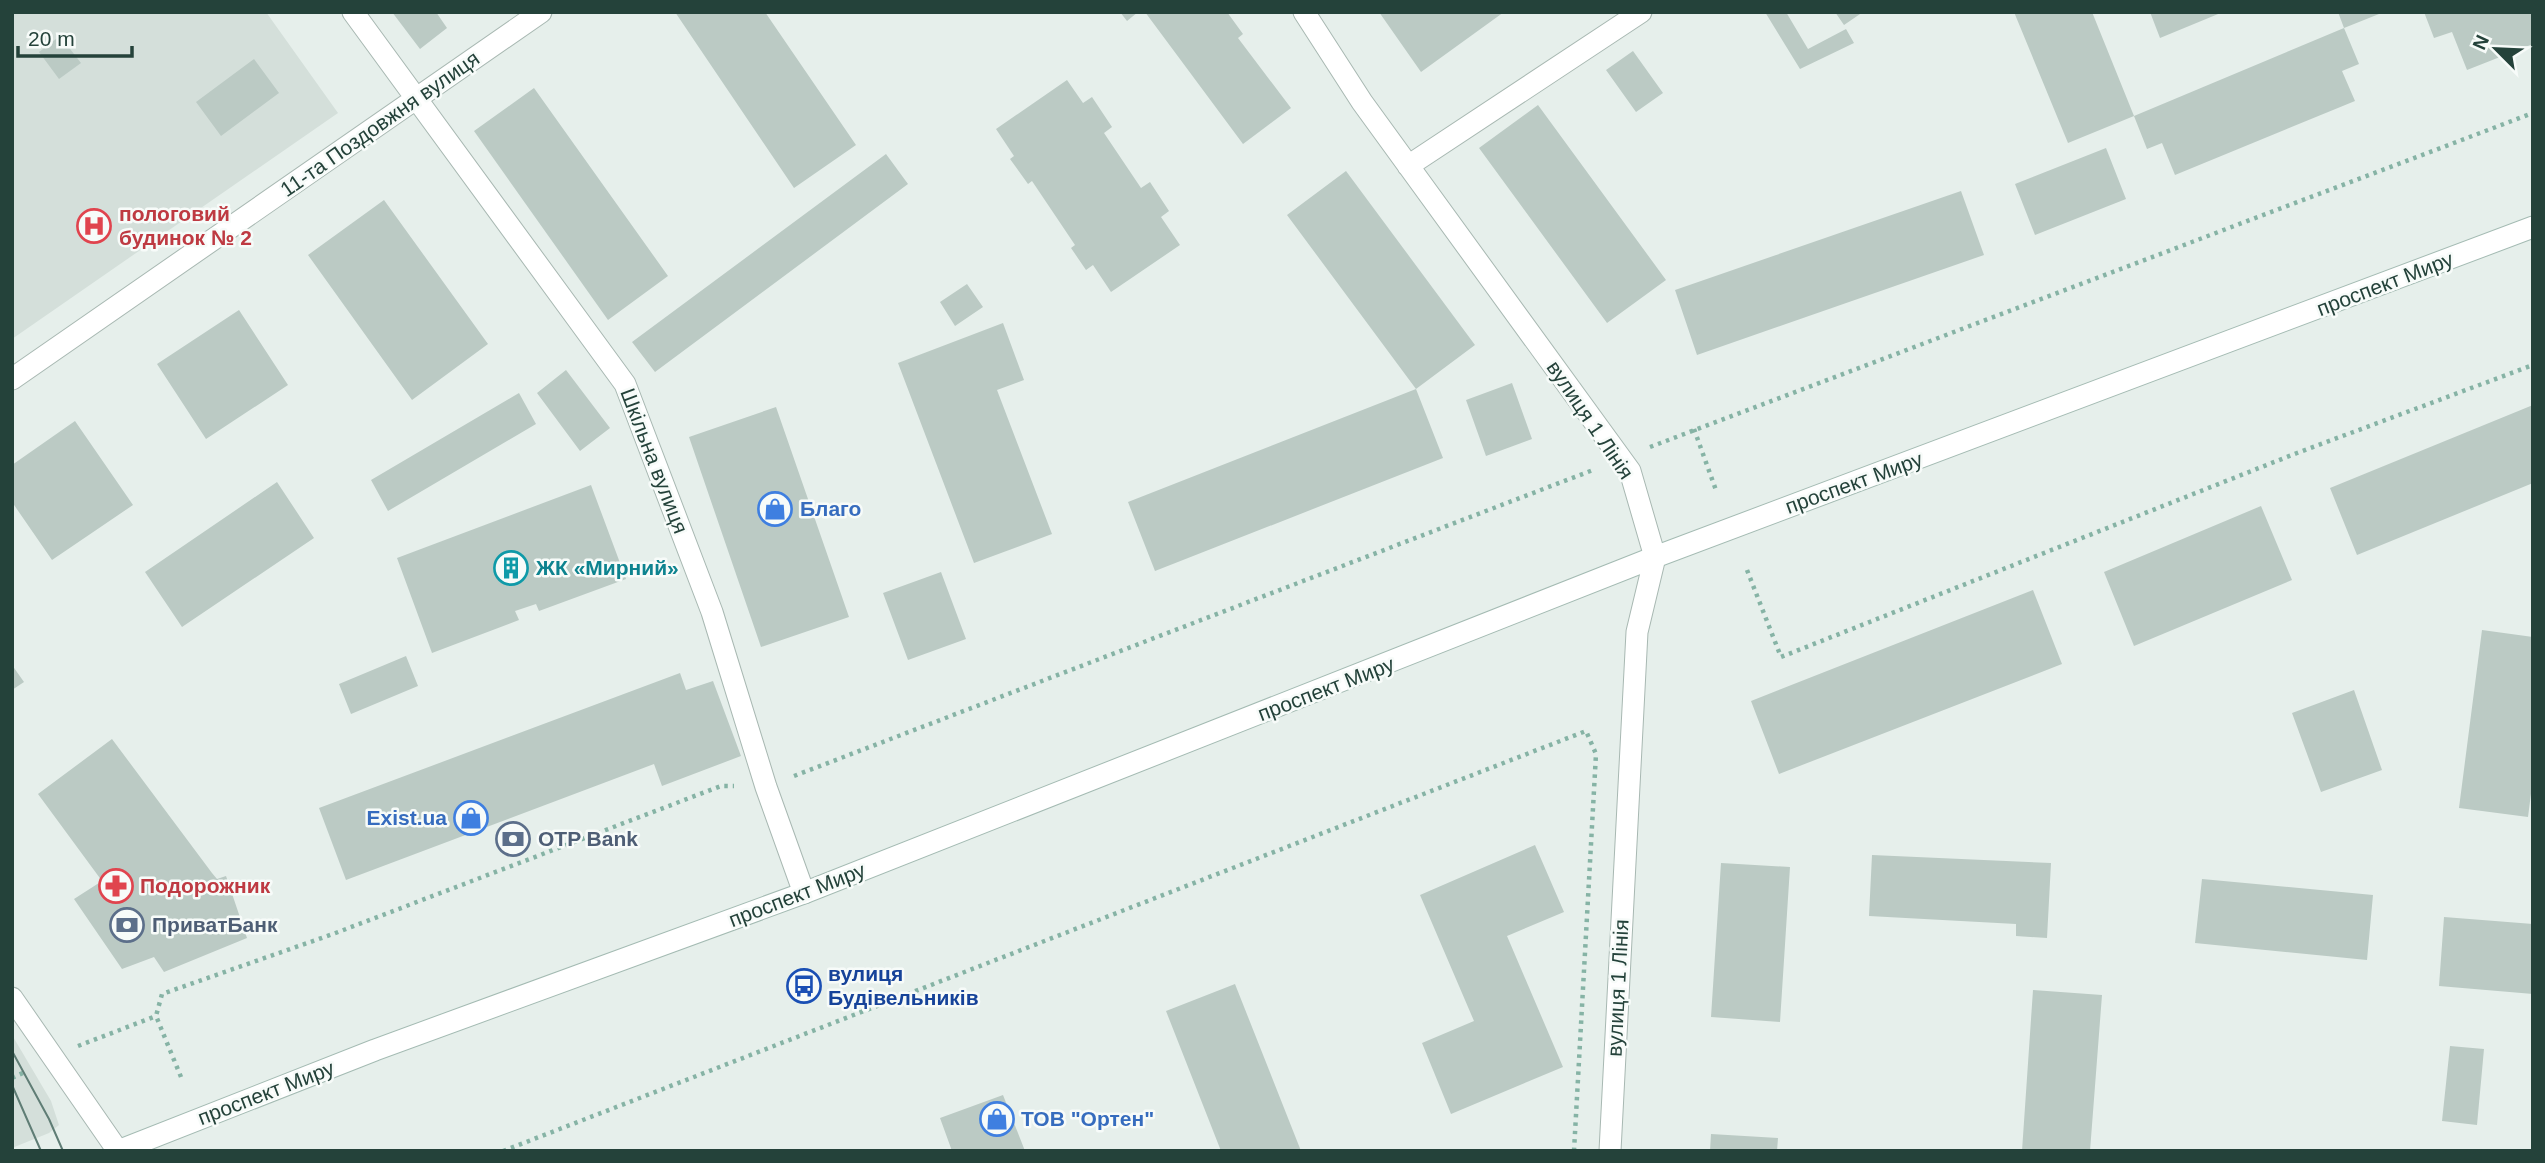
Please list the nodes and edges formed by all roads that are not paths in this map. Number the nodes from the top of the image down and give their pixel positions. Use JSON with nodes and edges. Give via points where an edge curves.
{"nodes":[{"id":1,"x":353,"y":12,"type":"edge"},
{"id":2,"x":541,"y":12,"type":"edge"},
{"id":3,"x":1304,"y":12,"type":"edge"},
{"id":4,"x":1641,"y":12,"type":"edge"},
{"id":5,"x":416,"y":98,"type":"junction"},
{"id":6,"x":1409,"y":166,"type":"junction"},
{"id":7,"x":2533,"y":227,"type":"edge"},
{"id":8,"x":12,"y":379,"type":"edge"},
{"id":9,"x":1655,"y":557,"type":"junction"},
{"id":10,"x":804,"y":893,"type":"junction"},
{"id":11,"x":12,"y":998,"type":"edge"},
{"id":12,"x":118,"y":1151,"type":"edge"},
{"id":13,"x":1610,"y":1151,"type":"edge"}],
"edges":[{"from":1,"to":5,"type":"street","name":"Шкільна вулиця"},
{"from":2,"to":5,"type":"street","name":"11-та Поздовжня вулиця"},
{"from":3,"to":6,"type":"street","name":"вулиця 1 Лінія"},
{"from":4,"to":6,"type":"street"},
{"from":5,"to":8,"type":"street","name":"11-та Поздовжня вулиця"},
{"from":5,"to":10,"type":"street","name":"Шкільна вулиця","via":[[625,384],[712,611]]},
{"from":6,"to":9,"type":"street","name":"вулиця 1 Лінія","via":[[1630,471]]},
{"from":7,"to":9,"type":"street","name":"проспект Миру"},
{"from":9,"to":10,"type":"street","name":"проспект Миру"},
{"from":9,"to":13,"type":"street","name":"вулиця 1 Лінія","via":[[1636,632]]},
{"from":10,"to":12,"type":"street","name":"проспект Миру"},
{"from":11,"to":12,"type":"street"}]}
